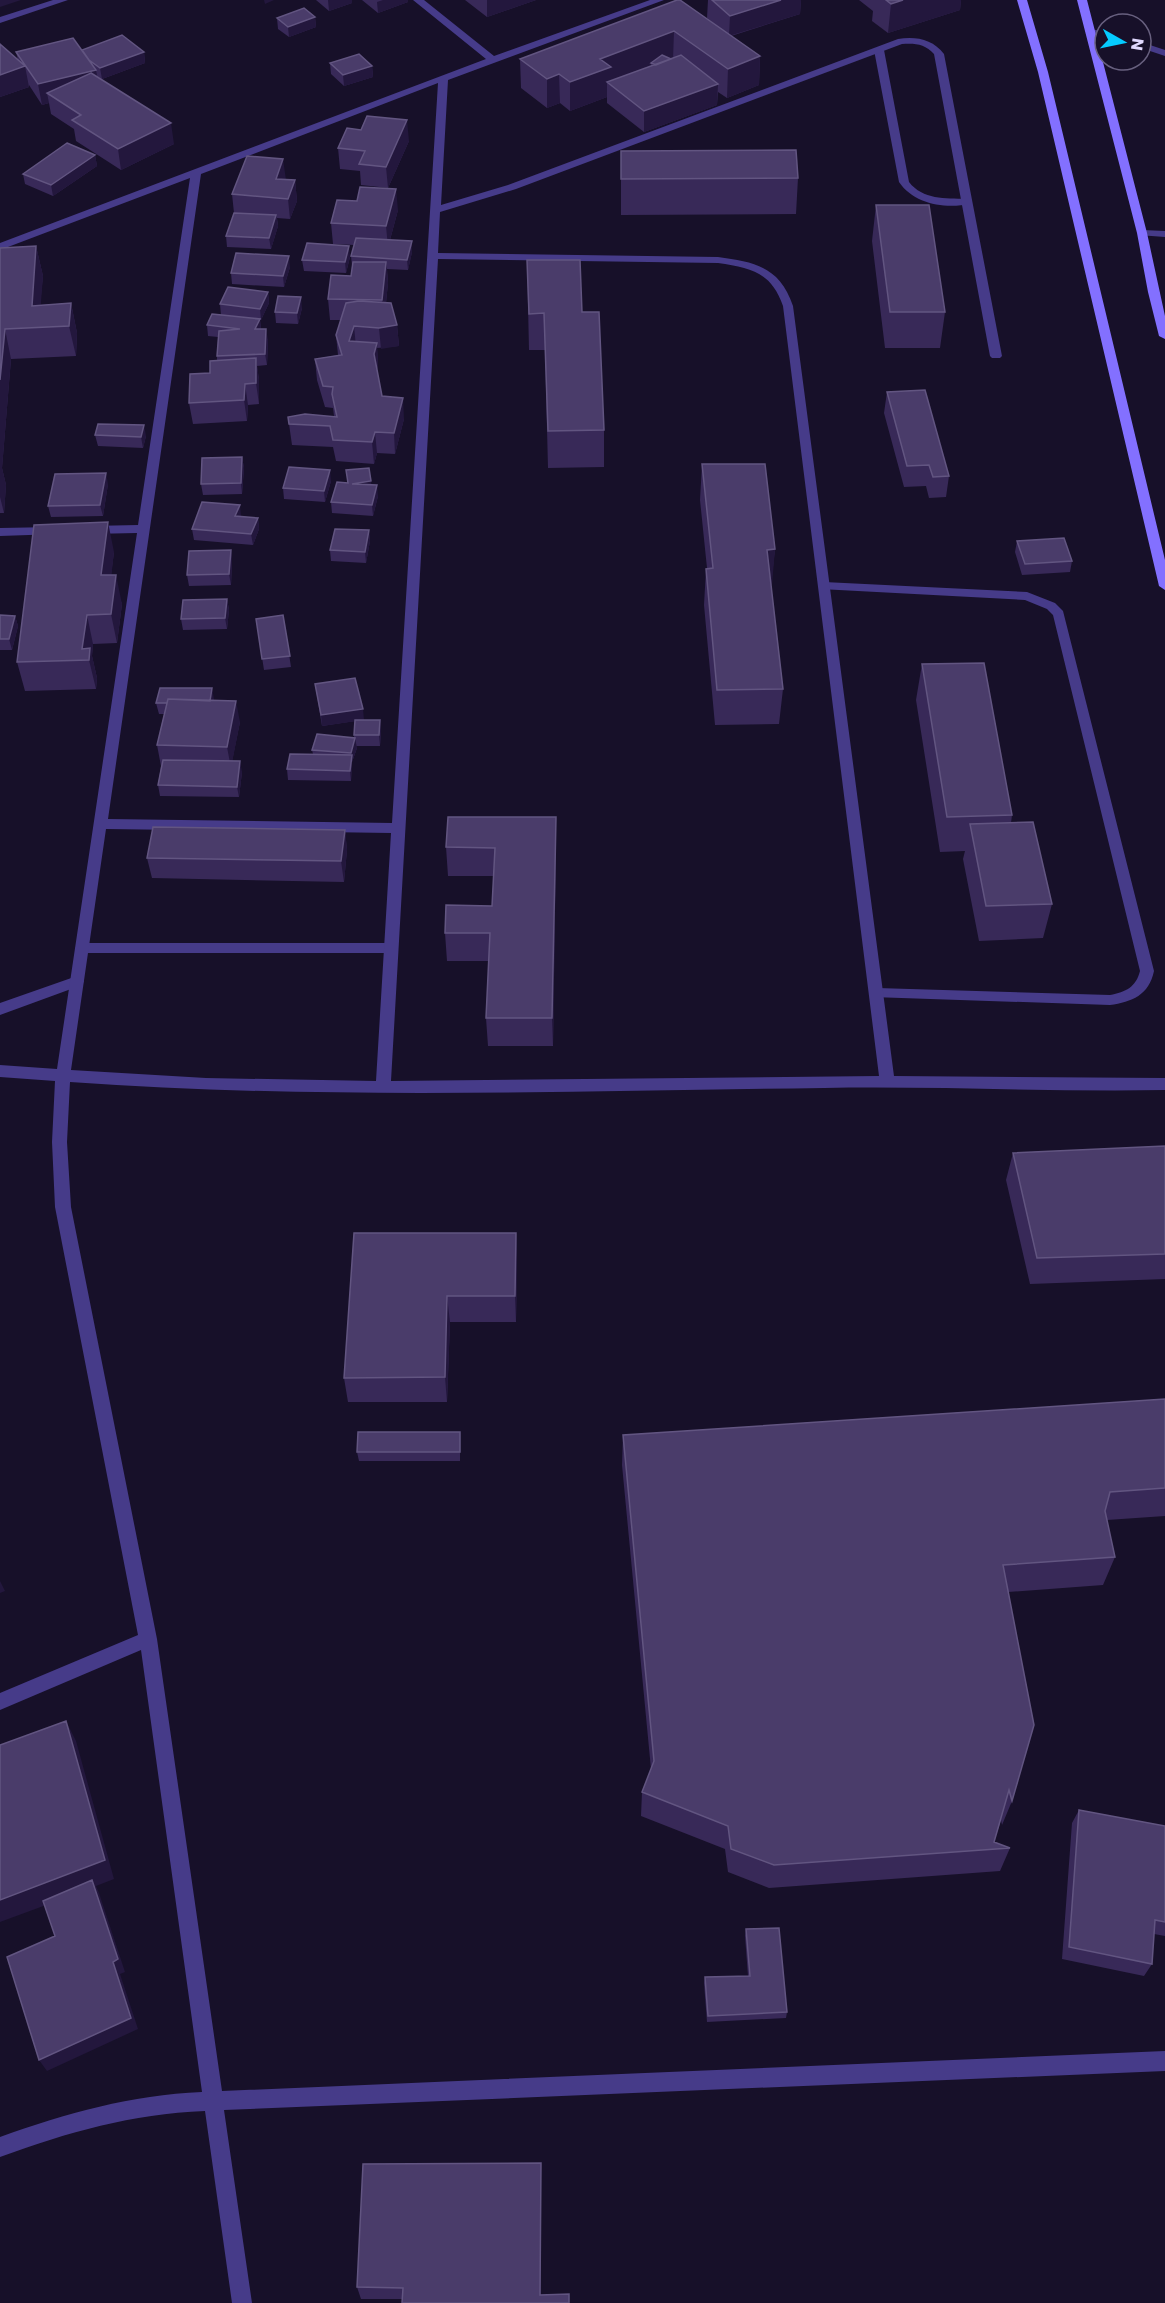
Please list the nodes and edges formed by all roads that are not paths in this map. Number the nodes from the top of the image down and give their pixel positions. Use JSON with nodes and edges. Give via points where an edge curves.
{"nodes":[{"id":1,"x":63,"y":0,"type":"edge"},
{"id":2,"x":418,"y":0,"type":"edge"},
{"id":3,"x":658,"y":0,"type":"edge"},
{"id":4,"x":1022,"y":0,"type":"edge"},
{"id":5,"x":1082,"y":0,"type":"edge"},
{"id":6,"x":0,"y":20,"type":"edge"},
{"id":7,"x":1091,"y":32,"type":"joint"},
{"id":8,"x":879,"y":50,"type":"junction"},
{"id":9,"x":493,"y":60,"type":"junction"},
{"id":10,"x":443,"y":78,"type":"junction"},
{"id":11,"x":196,"y":173,"type":"junction"},
{"id":12,"x":966,"y":202,"type":"junction"},
{"id":13,"x":435,"y":210,"type":"junction"},
{"id":14,"x":1142,"y":233,"type":"junction"},
{"id":15,"x":1165,"y":234,"type":"edge"},
{"id":16,"x":0,"y":247,"type":"edge"},
{"id":17,"x":432,"y":256,"type":"junction"},
{"id":18,"x":1153,"y":292,"type":"junction"},
{"id":19,"x":1165,"y":292,"type":"edge"},
{"id":20,"x":1165,"y":336,"type":"edge"},
{"id":21,"x":996,"y":356,"type":"dead end"},
{"id":22,"x":144,"y":529,"type":"junction"},
{"id":23,"x":0,"y":532,"type":"edge"},
{"id":24,"x":824,"y":586,"type":"junction"},
{"id":25,"x":1165,"y":586,"type":"edge"},
{"id":26,"x":100,"y":824,"type":"junction"},
{"id":27,"x":398,"y":828,"type":"junction"},
{"id":28,"x":82,"y":948,"type":"junction"},
{"id":29,"x":391,"y":948,"type":"junction"},
{"id":30,"x":77,"y":981,"type":"junction"},
{"id":31,"x":877,"y":993,"type":"junction"},
{"id":32,"x":0,"y":1009,"type":"edge"},
{"id":33,"x":0,"y":1071,"type":"edge"},
{"id":34,"x":63,"y":1077,"type":"junction"},
{"id":35,"x":887,"y":1081,"type":"junction"},
{"id":36,"x":1165,"y":1084,"type":"edge"},
{"id":37,"x":382,"y":1088,"type":"junction"},
{"id":38,"x":147,"y":1638,"type":"junction"},
{"id":39,"x":0,"y":1702,"type":"edge"},
{"id":40,"x":1165,"y":2061,"type":"edge"},
{"id":41,"x":213,"y":2102,"type":"junction"},
{"id":42,"x":0,"y":2147,"type":"edge"},
{"id":43,"x":242,"y":2303,"type":"edge"}],
"edges":[{"from":1,"to":6,"type":"street"},
{"from":2,"to":9,"type":"street"},
{"from":3,"to":9,"type":"street"},
{"from":4,"to":25,"type":"main road"},
{"from":5,"to":7,"type":"main road"},
{"from":7,"to":14,"type":"main road"},
{"from":8,"to":12,"type":"street","via":[[907,188],[930,199]]},
{"from":8,"to":12,"type":"street","via":[[912,40],[931,45],[939,54]]},
{"from":8,"to":13,"type":"street","via":[[512,187]]},
{"from":9,"to":10,"type":"street"},
{"from":10,"to":11,"type":"street"},
{"from":10,"to":13,"type":"street"},
{"from":11,"to":16,"type":"street"},
{"from":11,"to":22,"type":"street"},
{"from":12,"to":21,"type":"street"},
{"from":13,"to":17,"type":"street"},
{"from":14,"to":15,"type":"street"},
{"from":14,"to":18,"type":"main road"},
{"from":17,"to":24,"type":"street","via":[[718,260],[746,264],[769,275],[784,289],[788,306]]},
{"from":17,"to":27,"type":"street"},
{"from":18,"to":19,"type":"street"},
{"from":18,"to":20,"type":"main road"},
{"from":22,"to":23,"type":"street"},
{"from":22,"to":26,"type":"street"},
{"from":24,"to":31,"type":"street"},
{"from":24,"to":31,"type":"street","via":[[1027,596],[1046,603],[1059,614],[1147,971],[1145,983],[1137,992],[1110,1000]]},
{"from":26,"to":27,"type":"street"},
{"from":26,"to":28,"type":"street"},
{"from":27,"to":29,"type":"street"},
{"from":28,"to":29,"type":"street"},
{"from":28,"to":30,"type":"street"},
{"from":29,"to":37,"type":"street"},
{"from":30,"to":32,"type":"street"},
{"from":30,"to":34,"type":"street"},
{"from":31,"to":35,"type":"street"},
{"from":33,"to":34,"type":"street"},
{"from":34,"to":37,"type":"street"},
{"from":34,"to":38,"type":"street","via":[[58,1165],[63,1207]]},
{"from":35,"to":36,"type":"street"},
{"from":35,"to":37,"type":"street"},
{"from":38,"to":39,"type":"street"},
{"from":38,"to":41,"type":"street"},
{"from":40,"to":41,"type":"street"},
{"from":41,"to":42,"type":"street","via":[[121,2108]]},
{"from":41,"to":43,"type":"street"}]}
